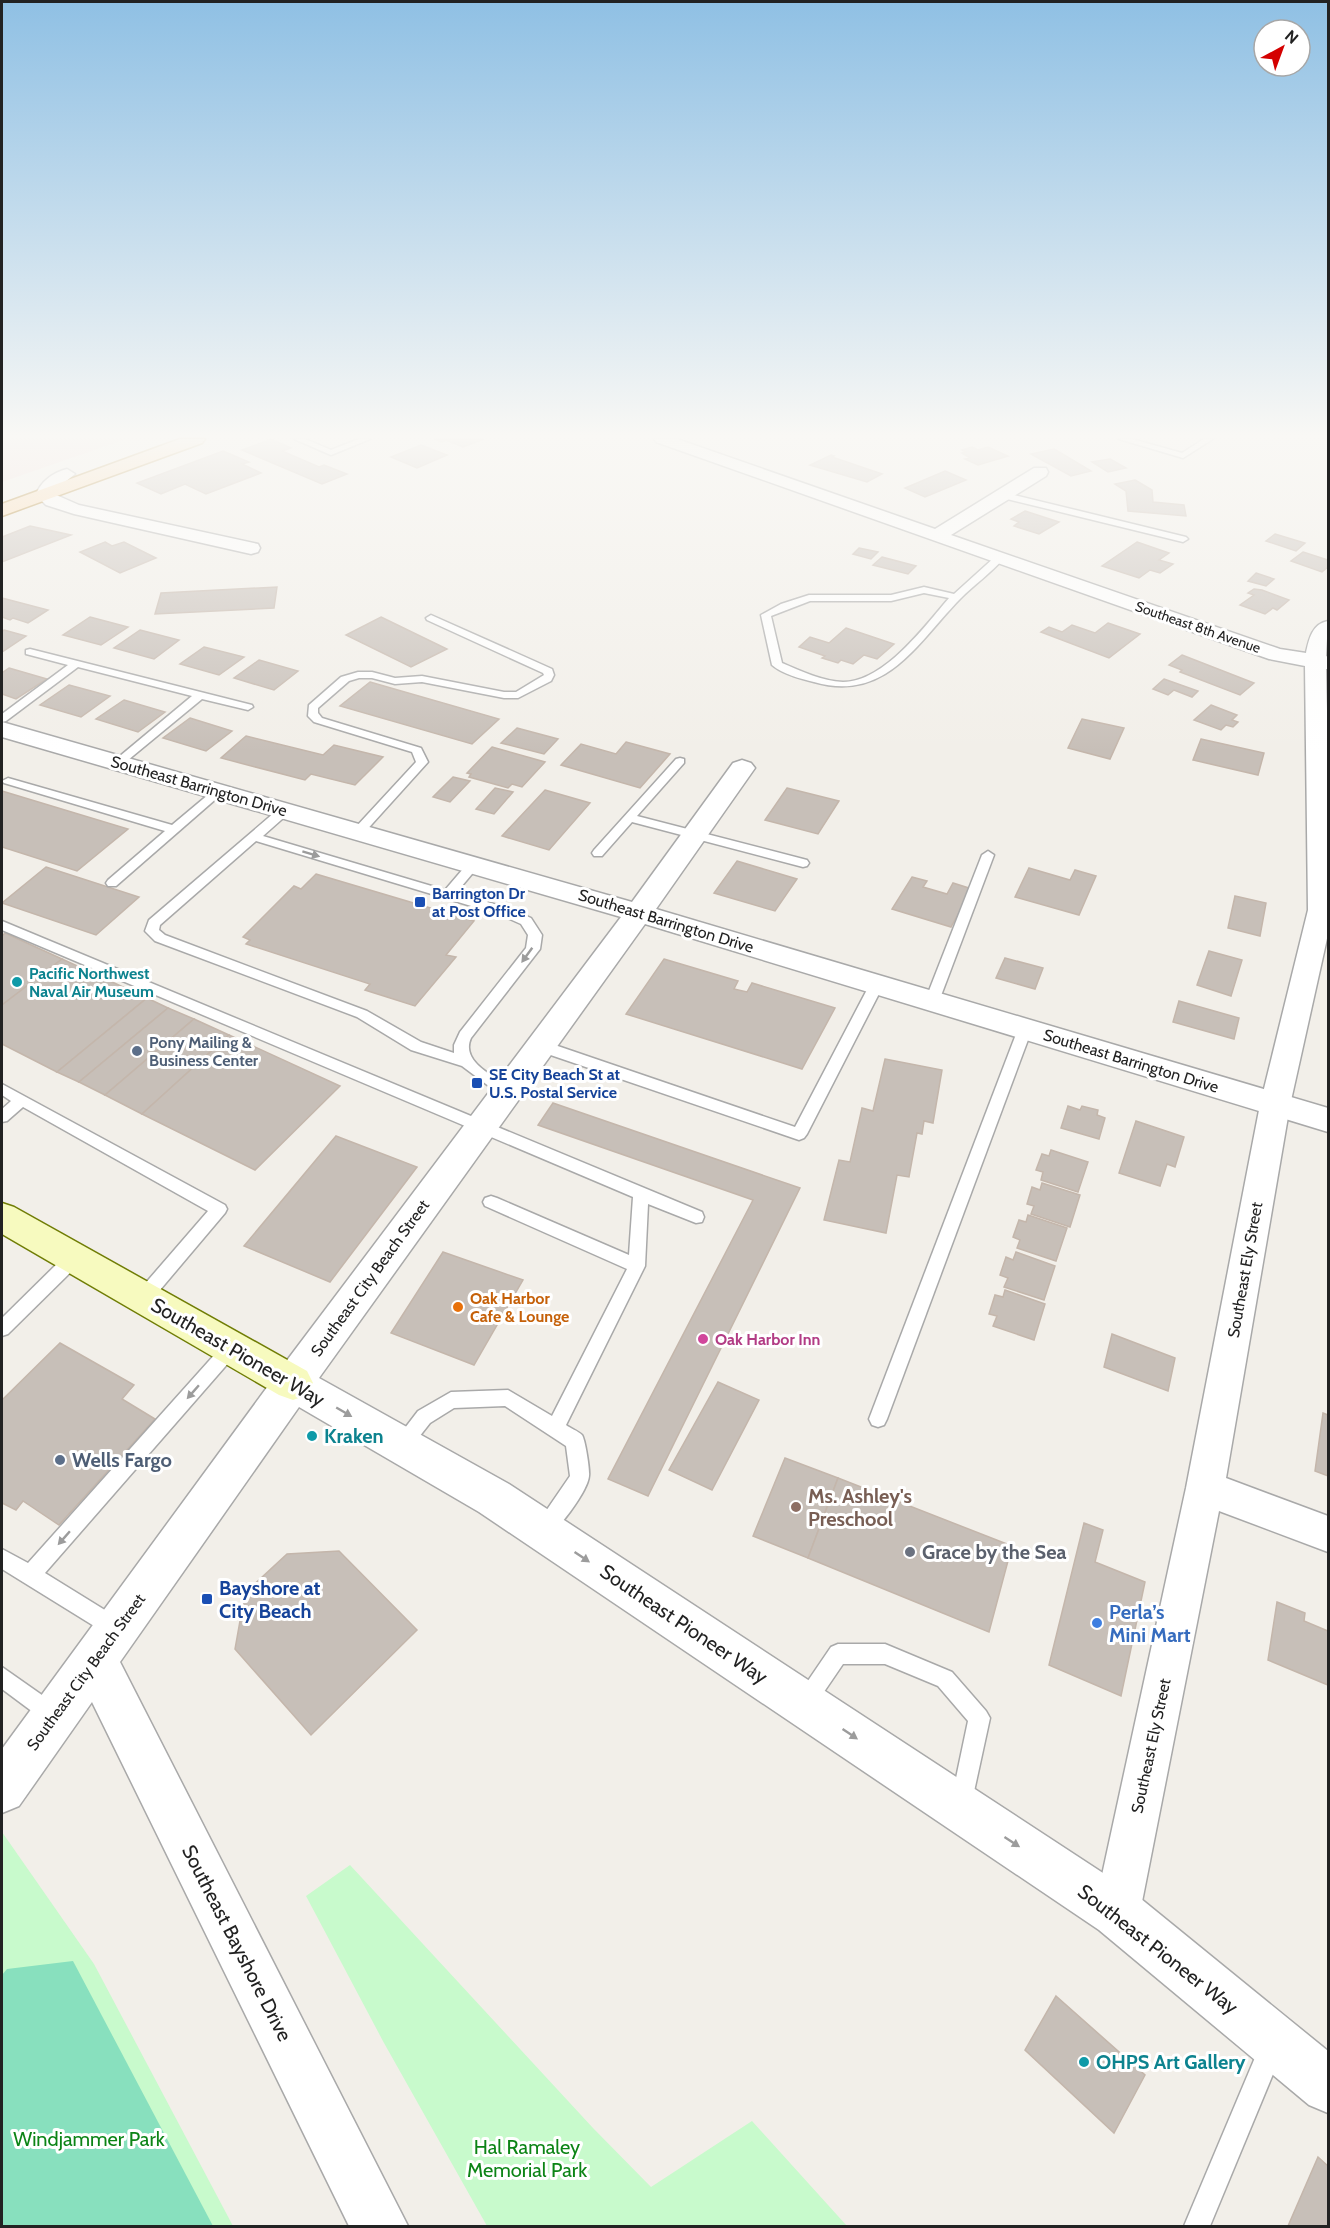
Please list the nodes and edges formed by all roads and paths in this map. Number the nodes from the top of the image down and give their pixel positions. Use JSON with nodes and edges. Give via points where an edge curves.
{"nodes":[{"id":1,"x":228,"y":543,"type":"edge"},
{"id":2,"x":956,"y":543,"type":"edge"},
{"id":3,"x":251,"y":548,"type":"dead end"},
{"id":4,"x":999,"y":558,"type":"junction"},
{"id":5,"x":956,"y":597,"type":"junction"},
{"id":6,"x":431,"y":618,"type":"dead end"},
{"id":7,"x":1329,"y":627,"type":"edge"},
{"id":8,"x":30,"y":652,"type":"dead end"},
{"id":9,"x":1322,"y":662,"type":"edge"},
{"id":10,"x":76,"y":664,"type":"junction"},
{"id":11,"x":200,"y":695,"type":"junction"},
{"id":12,"x":248,"y":707,"type":"dead end"},
{"id":13,"x":2,"y":719,"type":"edge"},
{"id":14,"x":2,"y":729,"type":"edge"},
{"id":15,"x":680,"y":761,"type":"dead end"},
{"id":16,"x":118,"y":763,"type":"junction"},
{"id":17,"x":742,"y":768,"type":"dead end"},
{"id":18,"x":8,"y":780,"type":"dead end"},
{"id":19,"x":219,"y":791,"type":"junction"},
{"id":20,"x":285,"y":810,"type":"junction"},
{"id":21,"x":629,"y":818,"type":"junction"},
{"id":22,"x":174,"y":830,"type":"junction"},
{"id":23,"x":358,"y":831,"type":"junction"},
{"id":24,"x":694,"y":836,"type":"junction"},
{"id":25,"x":254,"y":837,"type":"junction"},
{"id":26,"x":598,"y":853,"type":"dead end"},
{"id":27,"x":988,"y":855,"type":"dead end"},
{"id":28,"x":803,"y":863,"type":"dead end"},
{"id":29,"x":473,"y":865,"type":"junction"},
{"id":30,"x":112,"y":883,"type":"dead end"},
{"id":31,"x":448,"y":895,"type":"junction"},
{"id":32,"x":639,"y":913,"type":"junction"},
{"id":33,"x":2,"y":925,"type":"edge"},
{"id":34,"x":877,"y":984,"type":"junction"},
{"id":35,"x":932,"y":1001,"type":"junction"},
{"id":36,"x":1024,"y":1029,"type":"junction"},
{"id":37,"x":541,"y":1046,"type":"junction"},
{"id":38,"x":466,"y":1062,"type":"junction"},
{"id":39,"x":2,"y":1089,"type":"edge"},
{"id":40,"x":507,"y":1092,"type":"junction"},
{"id":41,"x":21,"y":1100,"type":"junction"},
{"id":42,"x":1275,"y":1105,"type":"junction"},
{"id":43,"x":2,"y":1117,"type":"edge"},
{"id":44,"x":1329,"y":1120,"type":"edge"},
{"id":45,"x":481,"y":1127,"type":"junction"},
{"id":46,"x":641,"y":1194,"type":"junction"},
{"id":47,"x":491,"y":1202,"type":"dead end"},
{"id":48,"x":2,"y":1217,"type":"edge"},
{"id":49,"x":696,"y":1217,"type":"dead end"},
{"id":50,"x":74,"y":1258,"type":"junction"},
{"id":51,"x":637,"y":1266,"type":"junction"},
{"id":52,"x":143,"y":1298,"type":"junction"},
{"id":53,"x":2,"y":1329,"type":"edge"},
{"id":54,"x":231,"y":1348,"type":"junction"},
{"id":55,"x":293,"y":1383,"type":"junction"},
{"id":56,"x":878,"y":1419,"type":"dead end"},
{"id":57,"x":555,"y":1428,"type":"junction"},
{"id":58,"x":400,"y":1445,"type":"junction"},
{"id":59,"x":1205,"y":1488,"type":"junction"},
{"id":60,"x":543,"y":1530,"type":"junction"},
{"id":61,"x":1329,"y":1534,"type":"edge"},
{"id":62,"x":2,"y":1558,"type":"edge"},
{"id":63,"x":30,"y":1576,"type":"junction"},
{"id":64,"x":106,"y":1645,"type":"junction"},
{"id":65,"x":2,"y":1677,"type":"edge"},
{"id":66,"x":804,"y":1704,"type":"junction"},
{"id":67,"x":54,"y":1715,"type":"junction"},
{"id":68,"x":2,"y":1789,"type":"edge"},
{"id":69,"x":960,"y":1808,"type":"junction"},
{"id":70,"x":1117,"y":1912,"type":"junction"},
{"id":71,"x":1275,"y":2042,"type":"junction"},
{"id":72,"x":1329,"y":2086,"type":"edge"},
{"id":73,"x":379,"y":2226,"type":"edge"},
{"id":74,"x":1197,"y":2226,"type":"edge"}],
"edges":[{"from":1,"to":3,"type":"street"},
{"from":2,"to":4,"type":"street","name":"Southeast 8th Avenue"},
{"from":4,"to":5,"type":"lane"},
{"from":4,"to":9,"type":"street","name":"Southeast 8th Avenue","via":[[1276,655]]},
{"from":5,"to":5,"type":"lane","via":[[883,672],[851,684],[807,678],[777,665],[766,615],[784,606],[809,598],[891,598],[924,590]]},
{"from":6,"to":23,"type":"lane","via":[[548,671],[549,675],[518,695],[422,679],[395,681],[372,675],[345,679],[313,707],[312,714],[318,720],[417,750],[422,762]]},
{"from":7,"to":9,"type":"street","name":"Southeast Ely Street","via":[[1319,637]]},
{"from":8,"to":10,"type":"lane"},
{"from":9,"to":42,"type":"street","name":"Southeast Ely Street","via":[[1321,910]]},
{"from":10,"to":11,"type":"lane"},
{"from":10,"to":13,"type":"lane"},
{"from":11,"to":12,"type":"lane"},
{"from":11,"to":16,"type":"lane"},
{"from":14,"to":16,"type":"street","name":"Southeast Barrington Drive"},
{"from":15,"to":21,"type":"lane"},
{"from":16,"to":19,"type":"street","name":"Southeast Barrington Drive"},
{"from":17,"to":24,"type":"street","name":"Southeast City Beach Street"},
{"from":18,"to":22,"type":"lane"},
{"from":19,"to":20,"type":"street","name":"Southeast Barrington Drive"},
{"from":19,"to":22,"type":"lane"},
{"from":20,"to":23,"type":"street","name":"Southeast Barrington Drive"},
{"from":20,"to":25,"type":"lane"},
{"from":21,"to":24,"type":"lane"},
{"from":21,"to":26,"type":"lane"},
{"from":22,"to":30,"type":"lane"},
{"from":23,"to":29,"type":"street","name":"Southeast Barrington Drive"},
{"from":24,"to":28,"type":"lane"},
{"from":24,"to":32,"type":"street","name":"Southeast City Beach Street"},
{"from":25,"to":31,"type":"lane","one_way":true},
{"from":25,"to":38,"type":"lane","via":[[154,923],[154,934],[362,1014],[416,1046]]},
{"from":27,"to":35,"type":"lane"},
{"from":29,"to":31,"type":"lane"},
{"from":29,"to":32,"type":"street","name":"Southeast Barrington Drive"},
{"from":31,"to":38,"type":"lane","one_way":true,"via":[[520,918],[531,927],[536,941],[465,1036],[460,1051]]},
{"from":32,"to":34,"type":"street","name":"Southeast Barrington Drive"},
{"from":32,"to":37,"type":"street","name":"Southeast City Beach Street"},
{"from":33,"to":45,"type":"lane"},
{"from":34,"to":35,"type":"street","name":"Southeast Barrington Drive"},
{"from":34,"to":37,"type":"lane","via":[[799,1134]]},
{"from":35,"to":36,"type":"street","name":"Southeast Barrington Drive"},
{"from":36,"to":42,"type":"street","name":"Southeast Barrington Drive"},
{"from":36,"to":56,"type":"lane"},
{"from":37,"to":40,"type":"street","name":"Southeast City Beach Street"},
{"from":38,"to":40,"type":"lane"},
{"from":39,"to":41,"type":"lane"},
{"from":40,"to":45,"type":"street","name":"Southeast City Beach Street"},
{"from":41,"to":43,"type":"lane"},
{"from":41,"to":52,"type":"lane","via":[[219,1209]]},
{"from":42,"to":44,"type":"street","name":"Southeast Barrington Drive"},
{"from":42,"to":59,"type":"street","name":"Southeast Ely Street"},
{"from":45,"to":46,"type":"lane"},
{"from":45,"to":55,"type":"street","name":"Southeast City Beach Street"},
{"from":46,"to":49,"type":"lane"},
{"from":46,"to":51,"type":"lane"},
{"from":47,"to":51,"type":"lane"},
{"from":48,"to":50,"type":"main road","name":"Southeast Pioneer Way"},
{"from":50,"to":52,"type":"main road","name":"Southeast Pioneer Way"},
{"from":50,"to":53,"type":"lane"},
{"from":51,"to":57,"type":"lane"},
{"from":52,"to":54,"type":"main road","name":"Southeast Pioneer Way"},
{"from":54,"to":55,"type":"main road","name":"Southeast Pioneer Way"},
{"from":54,"to":63,"type":"lane","one_way":true},
{"from":55,"to":58,"type":"street","name":"Southeast Pioneer Way","one_way":true},
{"from":55,"to":64,"type":"street","name":"Southeast City Beach Street"},
{"from":57,"to":58,"type":"lane","via":[[508,1398],[451,1400],[424,1417]]},
{"from":57,"to":60,"type":"lane","via":[[575,1441],[580,1477]]},
{"from":58,"to":60,"type":"street","name":"Southeast Pioneer Way"},
{"from":59,"to":61,"type":"street"},
{"from":59,"to":70,"type":"street","name":"Southeast Ely Street"},
{"from":60,"to":66,"type":"street","name":"Southeast Pioneer Way","one_way":true},
{"from":62,"to":63,"type":"lane"},
{"from":63,"to":64,"type":"lane"},
{"from":64,"to":67,"type":"street","name":"Southeast City Beach Street"},
{"from":64,"to":73,"type":"street","name":"Southeast Bayshore Drive"},
{"from":65,"to":67,"type":"lane"},
{"from":66,"to":69,"type":"street","name":"Southeast Pioneer Way","one_way":true},
{"from":66,"to":69,"type":"lane","via":[[838,1654],[885,1654],[945,1678],[979,1718]]},
{"from":67,"to":68,"type":"street","name":"Southeast City Beach Street"},
{"from":69,"to":70,"type":"street","name":"Southeast Pioneer Way","one_way":true},
{"from":70,"to":71,"type":"street","name":"Southeast Pioneer Way"},
{"from":71,"to":72,"type":"street","name":"Southeast Pioneer Way"},
{"from":71,"to":74,"type":"lane"}]}
